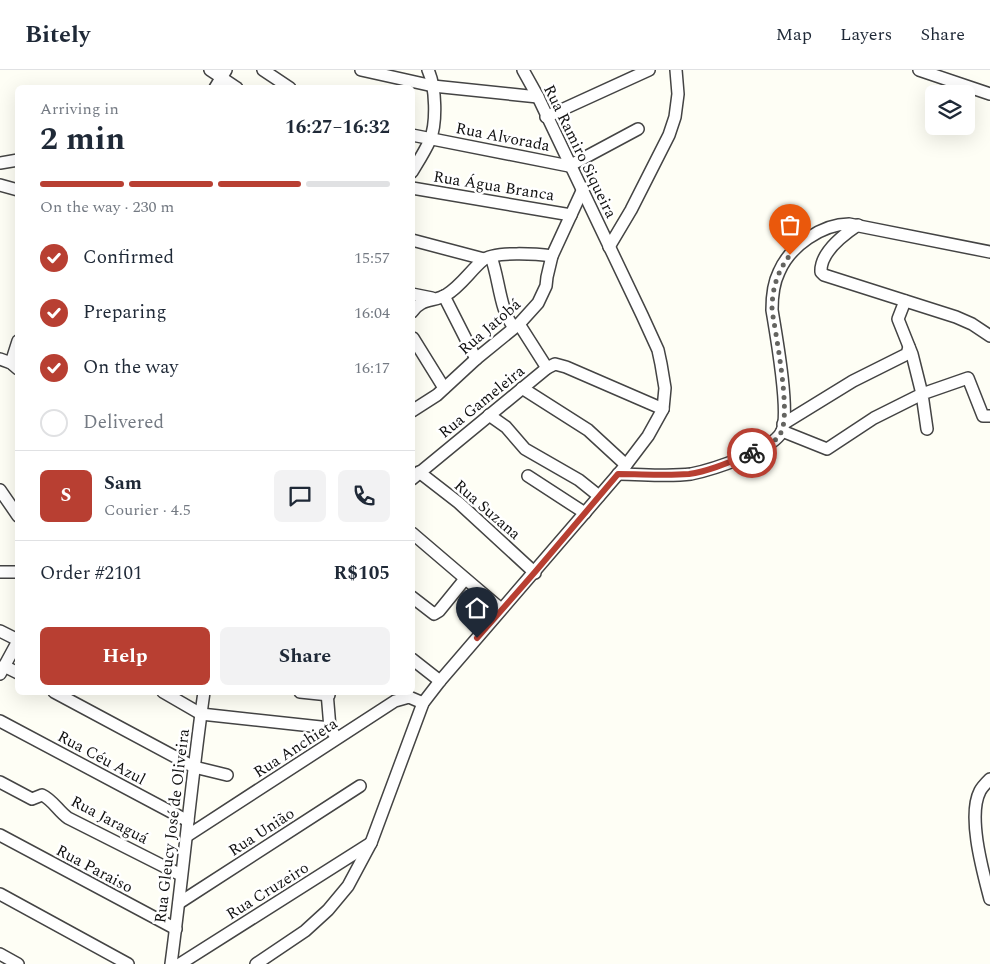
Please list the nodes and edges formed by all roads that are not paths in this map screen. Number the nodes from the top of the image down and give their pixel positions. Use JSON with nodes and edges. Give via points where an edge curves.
{"nodes":[{"id":1,"x":210,"y":70,"type":"edge"},
{"id":2,"x":263,"y":70,"type":"edge"},
{"id":3,"x":361,"y":70,"type":"edge"},
{"id":4,"x":428,"y":70,"type":"edge"},
{"id":5,"x":649,"y":70,"type":"edge"},
{"id":6,"x":676,"y":70,"type":"edge"},
{"id":7,"x":919,"y":70,"type":"edge"},
{"id":8,"x":526,"y":71,"type":"edge"},
{"id":9,"x":947,"y":74,"type":"edge"},
{"id":10,"x":221,"y":78,"type":"edge"},
{"id":11,"x":232,"y":85,"type":"edge"},
{"id":12,"x":286,"y":85,"type":"edge"},
{"id":13,"x":433,"y":86,"type":"junction"},
{"id":14,"x":990,"y":94,"type":"edge"},
{"id":15,"x":538,"y":97,"type":"junction"},
{"id":16,"x":546,"y":117,"type":"junction"},
{"id":17,"x":638,"y":129,"type":"dead end"},
{"id":18,"x":415,"y":135,"type":"edge"},
{"id":19,"x":431,"y":138,"type":"junction"},
{"id":20,"x":15,"y":160,"type":"edge"},
{"id":21,"x":0,"y":161,"type":"edge"},
{"id":22,"x":569,"y":166,"type":"junction"},
{"id":23,"x":415,"y":167,"type":"edge"},
{"id":24,"x":0,"y":186,"type":"edge"},
{"id":25,"x":415,"y":188,"type":"edge"},
{"id":26,"x":15,"y":189,"type":"edge"},
{"id":27,"x":582,"y":191,"type":"junction"},
{"id":28,"x":571,"y":214,"type":"junction"},
{"id":29,"x":858,"y":225,"type":"junction"},
{"id":30,"x":415,"y":241,"type":"edge"},
{"id":31,"x":610,"y":247,"type":"junction"},
{"id":32,"x":990,"y":252,"type":"edge"},
{"id":33,"x":552,"y":256,"type":"junction"},
{"id":34,"x":487,"y":258,"type":"junction"},
{"id":35,"x":415,"y":294,"type":"edge"},
{"id":36,"x":439,"y":297,"type":"junction"},
{"id":37,"x":905,"y":301,"type":"junction"},
{"id":38,"x":415,"y":309,"type":"edge"},
{"id":39,"x":516,"y":325,"type":"junction"},
{"id":40,"x":990,"y":336,"type":"edge"},
{"id":41,"x":415,"y":340,"type":"edge"},
{"id":42,"x":909,"y":347,"type":"junction"},
{"id":43,"x":15,"y":350,"type":"edge"},
{"id":44,"x":476,"y":359,"type":"junction"},
{"id":45,"x":10,"y":364,"type":"edge"},
{"id":46,"x":547,"y":368,"type":"junction"},
{"id":47,"x":444,"y":388,"type":"junction"},
{"id":48,"x":522,"y":388,"type":"junction"},
{"id":49,"x":922,"y":394,"type":"junction"},
{"id":50,"x":415,"y":409,"type":"edge"},
{"id":51,"x":663,"y":409,"type":"junction"},
{"id":52,"x":489,"y":415,"type":"junction"},
{"id":53,"x":990,"y":416,"type":"edge"},
{"id":54,"x":783,"y":427,"type":"junction"},
{"id":55,"x":927,"y":429,"type":"dead end"},
{"id":56,"x":622,"y":470,"type":"junction"},
{"id":57,"x":416,"y":476,"type":"edge"},
{"id":58,"x":528,"y":476,"type":"dead end"},
{"id":59,"x":0,"y":490,"type":"edge"},
{"id":60,"x":599,"y":496,"type":"junction"},
{"id":61,"x":15,"y":512,"type":"edge"},
{"id":62,"x":585,"y":513,"type":"junction"},
{"id":63,"x":415,"y":536,"type":"edge"},
{"id":64,"x":0,"y":572,"type":"edge"},
{"id":65,"x":15,"y":572,"type":"edge"},
{"id":66,"x":535,"y":572,"type":"junction"},
{"id":67,"x":465,"y":579,"type":"junction"},
{"id":68,"x":415,"y":599,"type":"edge"},
{"id":69,"x":502,"y":609,"type":"junction"},
{"id":70,"x":0,"y":631,"type":"edge"},
{"id":71,"x":15,"y":639,"type":"edge"},
{"id":72,"x":15,"y":646,"type":"edge"},
{"id":73,"x":415,"y":662,"type":"edge"},
{"id":74,"x":2,"y":670,"type":"edge"},
{"id":75,"x":15,"y":672,"type":"edge"},
{"id":76,"x":440,"y":681,"type":"junction"},
{"id":77,"x":60,"y":695,"type":"edge"},
{"id":78,"x":168,"y":695,"type":"edge"},
{"id":79,"x":204,"y":695,"type":"edge"},
{"id":80,"x":328,"y":695,"type":"edge"},
{"id":81,"x":423,"y":703,"type":"junction"},
{"id":82,"x":201,"y":714,"type":"junction"},
{"id":83,"x":0,"y":721,"type":"edge"},
{"id":84,"x":330,"y":728,"type":"junction"},
{"id":85,"x":337,"y":738,"type":"junction"},
{"id":86,"x":194,"y":766,"type":"junction"},
{"id":87,"x":227,"y":774,"type":"dead end"},
{"id":88,"x":990,"y":779,"type":"edge"},
{"id":89,"x":0,"y":782,"type":"edge"},
{"id":90,"x":360,"y":786,"type":"dead end"},
{"id":91,"x":188,"y":821,"type":"junction"},
{"id":92,"x":0,"y":835,"type":"edge"},
{"id":93,"x":187,"y":836,"type":"junction"},
{"id":94,"x":371,"y":843,"type":"junction"},
{"id":95,"x":181,"y":875,"type":"junction"},
{"id":96,"x":0,"y":894,"type":"edge"},
{"id":97,"x":990,"y":899,"type":"edge"},
{"id":98,"x":179,"y":903,"type":"junction"},
{"id":99,"x":176,"y":929,"type":"junction"},
{"id":100,"x":0,"y":954,"type":"edge"},
{"id":101,"x":18,"y":964,"type":"edge"},
{"id":102,"x":128,"y":964,"type":"edge"},
{"id":103,"x":171,"y":964,"type":"edge"},
{"id":104,"x":180,"y":964,"type":"edge"},
{"id":105,"x":256,"y":964,"type":"edge"}],
"edges":[{"from":1,"to":10,"type":"street"},
{"from":2,"to":12,"type":"street"},
{"from":3,"to":13,"type":"street"},
{"from":4,"to":13,"type":"street"},
{"from":5,"to":16,"type":"street"},
{"from":6,"to":31,"type":"street","via":[[678,94],[669,135]]},
{"from":7,"to":9,"type":"street"},
{"from":8,"to":15,"type":"street","name":"Rua Ramiro Siqueira"},
{"from":9,"to":14,"type":"street"},
{"from":10,"to":11,"type":"street"},
{"from":13,"to":15,"type":"street"},
{"from":13,"to":19,"type":"street"},
{"from":15,"to":16,"type":"street","name":"Rua Ramiro Siqueira"},
{"from":16,"to":22,"type":"street","name":"Rua Ramiro Siqueira"},
{"from":17,"to":22,"type":"street"},
{"from":18,"to":19,"type":"street","name":"Rua Alvorada"},
{"from":19,"to":22,"type":"street","name":"Rua Alvorada"},
{"from":19,"to":23,"type":"street"},
{"from":20,"to":21,"type":"street"},
{"from":22,"to":27,"type":"street","name":"Rua Ramiro Siqueira"},
{"from":24,"to":26,"type":"street"},
{"from":25,"to":28,"type":"street","name":"Rua Água Branca"},
{"from":27,"to":28,"type":"street","name":"Rua Jatobá"},
{"from":27,"to":31,"type":"street","name":"Rua Ramiro Siqueira"},
{"from":28,"to":33,"type":"street","name":"Rua Jatobá"},
{"from":29,"to":32,"type":"street"},
{"from":29,"to":37,"type":"street","via":[[826,255],[820,266],[821,272]]},
{"from":29,"to":54,"type":"street","via":[[840,224],[822,230],[790,255],[779,272],[772,295],[772,310],[784,403]]},
{"from":30,"to":34,"type":"street"},
{"from":31,"to":51,"type":"street","name":"Rua Ramiro Siqueira","via":[[658,350],[665,388]]},
{"from":33,"to":34,"type":"street","via":[[530,254]]},
{"from":33,"to":39,"type":"street","name":"Rua Jatobá","via":[[543,294]]},
{"from":34,"to":36,"type":"street","via":[[468,278]]},
{"from":34,"to":39,"type":"street","via":[[496,268],[505,312],[510,323]]},
{"from":35,"to":36,"type":"street"},
{"from":36,"to":38,"type":"street","via":[[421,302]]},
{"from":36,"to":44,"type":"street"},
{"from":37,"to":40,"type":"street","via":[[956,317]]},
{"from":37,"to":42,"type":"street","via":[[898,319]]},
{"from":39,"to":44,"type":"street","name":"Rua Jatobá"},
{"from":39,"to":46,"type":"street"},
{"from":41,"to":47,"type":"street"},
{"from":42,"to":49,"type":"street"},
{"from":42,"to":54,"type":"street","via":[[907,354],[852,382]]},
{"from":43,"to":45,"type":"street"},
{"from":44,"to":47,"type":"street","name":"Rua Jatobá"},
{"from":46,"to":48,"type":"street","name":"Rua Gameleira"},
{"from":46,"to":51,"type":"street","via":[[555,364],[566,367]]},
{"from":47,"to":50,"type":"street","name":"Rua Jatobá"},
{"from":48,"to":52,"type":"street","name":"Rua Gameleira"},
{"from":48,"to":56,"type":"street","via":[[588,430]]},
{"from":49,"to":53,"type":"street","via":[[968,378],[983,416]]},
{"from":49,"to":54,"type":"street","via":[[874,418],[827,449]]},
{"from":49,"to":55,"type":"street"},
{"from":51,"to":56,"type":"street","via":[[648,436]]},
{"from":52,"to":57,"type":"street","name":"Rua Gameleira"},
{"from":52,"to":60,"type":"street","via":[[506,427],[525,449],[579,480]]},
{"from":54,"to":56,"type":"street","via":[[769,445],[710,469],[681,474]]},
{"from":56,"to":60,"type":"street"},
{"from":57,"to":66,"type":"street","name":"Rua Suzana","via":[[459,503]]},
{"from":58,"to":62,"type":"street"},
{"from":59,"to":61,"type":"street"},
{"from":60,"to":62,"type":"street"},
{"from":62,"to":66,"type":"street"},
{"from":63,"to":67,"type":"street"},
{"from":64,"to":65,"type":"street"},
{"from":66,"to":69,"type":"street"},
{"from":67,"to":68,"type":"street","via":[[434,614]]},
{"from":67,"to":69,"type":"street"},
{"from":69,"to":76,"type":"street"},
{"from":70,"to":71,"type":"street"},
{"from":72,"to":74,"type":"street"},
{"from":73,"to":76,"type":"street"},
{"from":74,"to":75,"type":"street"},
{"from":76,"to":81,"type":"street"},
{"from":77,"to":86,"type":"street"},
{"from":78,"to":82,"type":"street"},
{"from":79,"to":82,"type":"street","name":"Rua Gleucy José de Oliveira"},
{"from":80,"to":84,"type":"street"},
{"from":81,"to":85,"type":"street","name":"Rua Anchieta","via":[[409,697],[395,701]]},
{"from":81,"to":94,"type":"street"},
{"from":82,"to":84,"type":"street"},
{"from":82,"to":86,"type":"street","name":"Rua Gleucy José de Oliveira"},
{"from":83,"to":91,"type":"street","name":"Rua Céu Azul"},
{"from":84,"to":85,"type":"street"},
{"from":85,"to":93,"type":"street","name":"Rua Anchieta"},
{"from":86,"to":87,"type":"street"},
{"from":86,"to":91,"type":"street","name":"Rua Gleucy José de Oliveira"},
{"from":88,"to":97,"type":"street","via":[[980,791],[976,811],[977,840]]},
{"from":89,"to":95,"type":"street","name":"Rua Jaraguá","via":[[32,799],[42,795],[68,818]]},
{"from":90,"to":98,"type":"street","name":"Rua União"},
{"from":91,"to":93,"type":"street","name":"Rua Gleucy José de Oliveira"},
{"from":92,"to":99,"type":"street","name":"Rua Paraiso"},
{"from":93,"to":95,"type":"street","name":"Rua Gleucy José de Oliveira"},
{"from":94,"to":104,"type":"street","name":"Rua Cruzeiro"},
{"from":94,"to":105,"type":"street","via":[[348,886],[328,910],[305,931]]},
{"from":95,"to":98,"type":"street","name":"Rua Gleucy José de Oliveira"},
{"from":96,"to":102,"type":"street"},
{"from":98,"to":99,"type":"street","name":"Rua Gleucy José de Oliveira"},
{"from":99,"to":103,"type":"street","name":"Rua Gleucy José de Oliveira"},
{"from":100,"to":101,"type":"street"}]}
